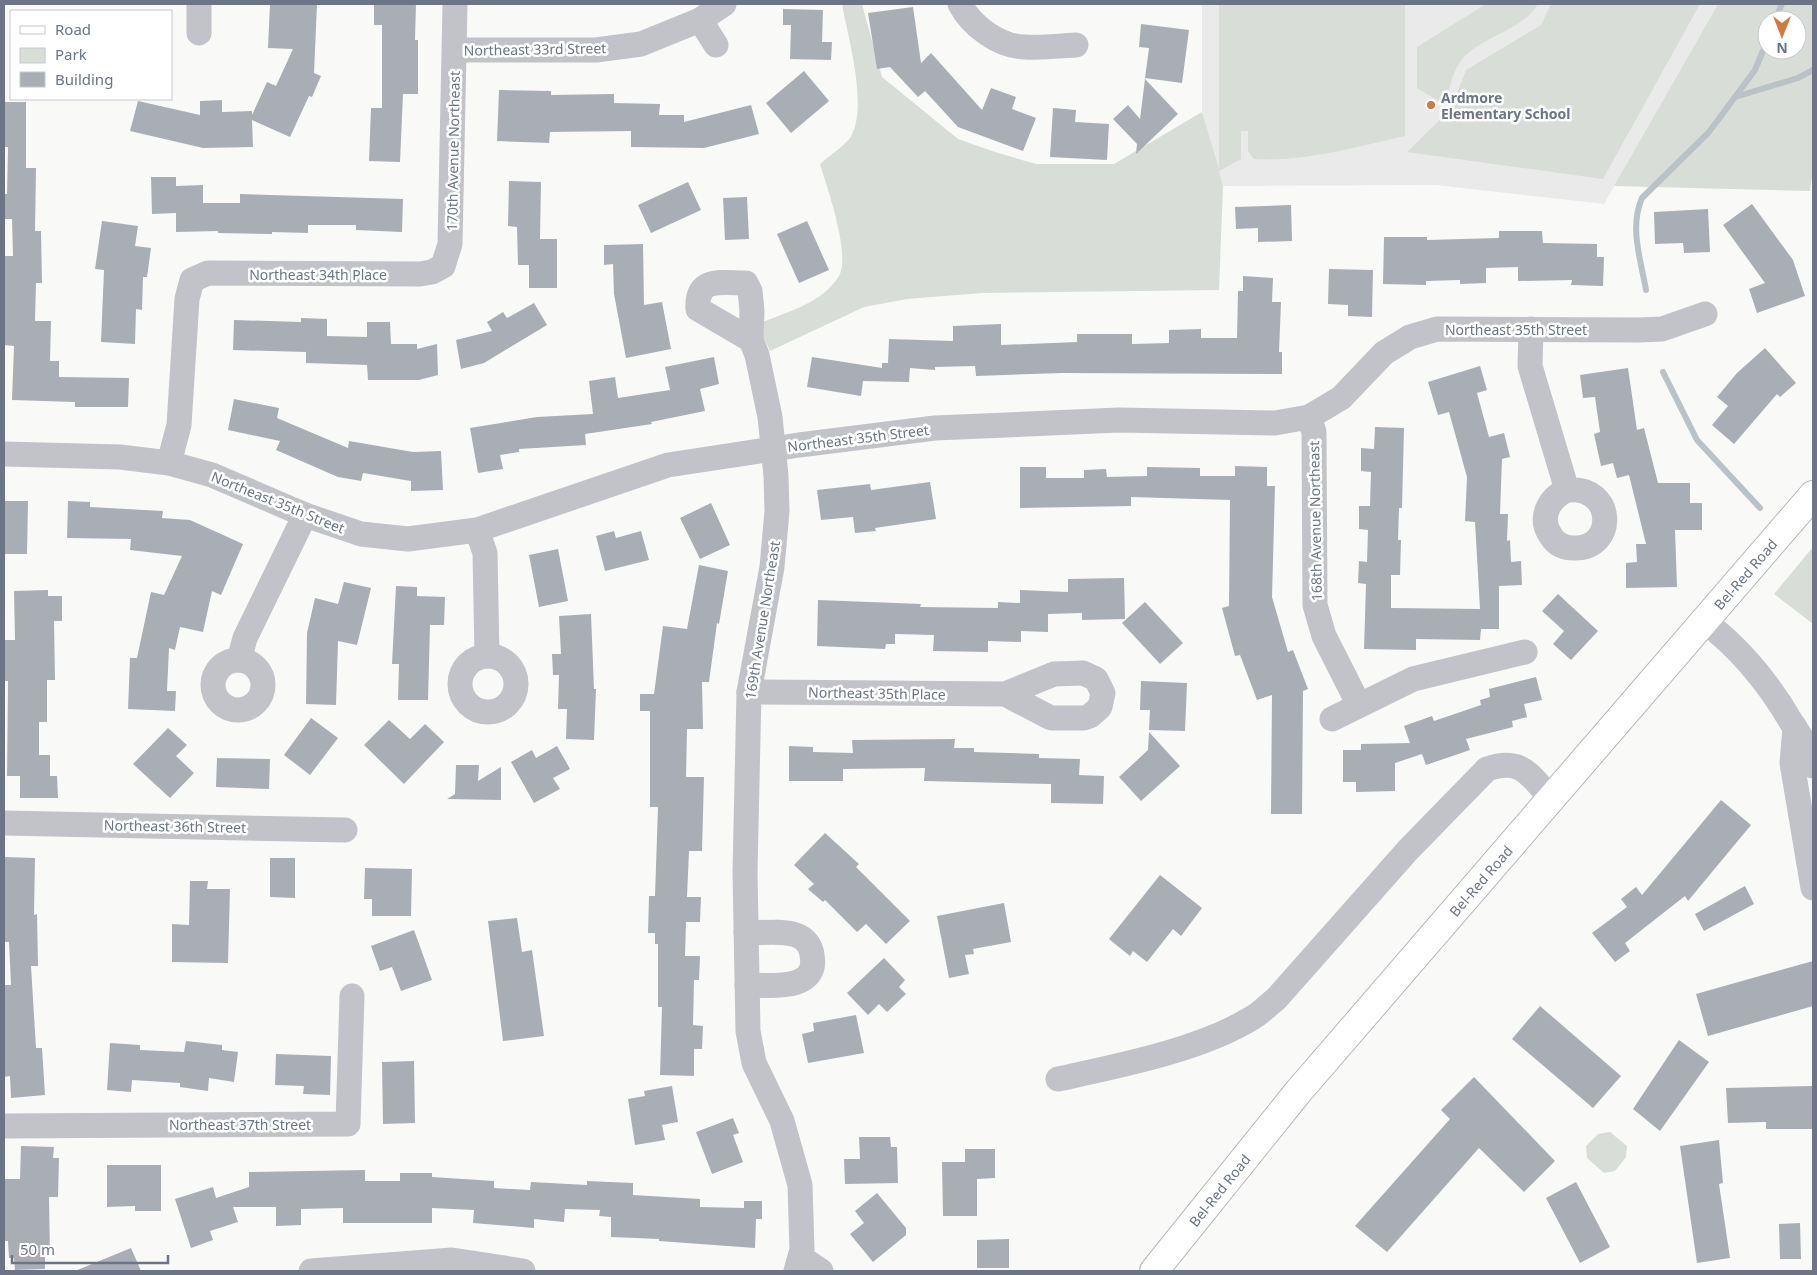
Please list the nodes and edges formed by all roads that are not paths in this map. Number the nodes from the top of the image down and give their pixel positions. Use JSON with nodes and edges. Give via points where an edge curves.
{"nodes":[{"id":1,"x":199,"y":4,"type":"edge"},
{"id":2,"x":455,"y":4,"type":"edge"},
{"id":3,"x":724,"y":4,"type":"edge"},
{"id":4,"x":960,"y":4,"type":"edge"},
{"id":5,"x":700,"y":20,"type":"junction"},
{"id":6,"x":199,"y":33,"type":"dead end"},
{"id":7,"x":716,"y":45,"type":"dead end"},
{"id":8,"x":1076,"y":45,"type":"dead end"},
{"id":9,"x":455,"y":50,"type":"junction"},
{"id":10,"x":449,"y":271,"type":"joint"},
{"id":11,"x":1705,"y":314,"type":"dead end"},
{"id":12,"x":1531,"y":328,"type":"junction"},
{"id":13,"x":751,"y":340,"type":"dead end"},
{"id":14,"x":1309,"y":418,"type":"junction"},
{"id":15,"x":774,"y":449,"type":"junction"},
{"id":16,"x":4,"y":454,"type":"edge"},
{"id":17,"x":169,"y":463,"type":"junction"},
{"id":18,"x":1567,"y":490,"type":"dead end"},
{"id":19,"x":1813,"y":495,"type":"edge"},
{"id":20,"x":305,"y":515,"type":"junction"},
{"id":21,"x":477,"y":530,"type":"junction"},
{"id":22,"x":1704,"y":621,"type":"junction"},
{"id":23,"x":1524,"y":652,"type":"dead end"},
{"id":24,"x":487,"y":656,"type":"dead end"},
{"id":25,"x":239,"y":660,"type":"dead end"},
{"id":26,"x":748,"y":692,"type":"junction"},
{"id":27,"x":1005,"y":694,"type":"dead end"},
{"id":28,"x":1359,"y":705,"type":"junction"},
{"id":29,"x":1332,"y":719,"type":"dead end"},
{"id":30,"x":1795,"y":727,"type":"junction"},
{"id":31,"x":1813,"y":766,"type":"edge"},
{"id":32,"x":1551,"y":798,"type":"junction"},
{"id":33,"x":4,"y":822,"type":"edge"},
{"id":34,"x":346,"y":830,"type":"dead end"},
{"id":35,"x":1813,"y":886,"type":"edge"},
{"id":36,"x":746,"y":933,"type":"junction"},
{"id":37,"x":747,"y":985,"type":"junction"},
{"id":38,"x":352,"y":996,"type":"dead end"},
{"id":39,"x":1058,"y":1079,"type":"dead end"},
{"id":40,"x":4,"y":1126,"type":"edge"},
{"id":41,"x":798,"y":1264,"type":"edge"},
{"id":42,"x":375,"y":1269,"type":"edge"},
{"id":43,"x":311,"y":1271,"type":"edge"},
{"id":44,"x":315,"y":1271,"type":"edge"},
{"id":45,"x":523,"y":1271,"type":"edge"},
{"id":46,"x":821,"y":1271,"type":"edge"},
{"id":47,"x":1154,"y":1271,"type":"edge"}],
"edges":[{"from":1,"to":6,"type":"street"},
{"from":2,"to":9,"type":"street","name":"170th Avenue Northeast"},
{"from":3,"to":5,"type":"street","name":"Northeast 33rd Street"},
{"from":4,"to":8,"type":"street","via":[[976,25],[1023,48]]},
{"from":5,"to":7,"type":"street"},
{"from":5,"to":9,"type":"street","name":"Northeast 33rd Street","via":[[641,44],[596,50]]},
{"from":9,"to":10,"type":"street","name":"170th Avenue Northeast"},
{"from":10,"to":17,"type":"street","name":"Northeast 34th Place","via":[[420,274],[208,273],[192,280],[187,299],[179,425]]},
{"from":11,"to":12,"type":"street","name":"Northeast 35th Street","via":[[1662,329]]},
{"from":12,"to":14,"type":"street","name":"Northeast 35th Street","via":[[1437,328],[1410,337],[1384,353],[1341,398]]},
{"from":12,"to":18,"type":"street","via":[[1530,366]]},
{"from":13,"to":15,"type":"street","name":"169th Avenue Northeast","via":[[757,355]]},
{"from":14,"to":15,"type":"street","name":"Northeast 35th Street","via":[[1274,423],[1119,420],[935,428]]},
{"from":14,"to":28,"type":"street","name":"168th Avenue Northeast","via":[[1314,432],[1315,605],[1324,636]]},
{"from":15,"to":21,"type":"street","name":"Northeast 35th Street","via":[[668,465]]},
{"from":15,"to":26,"type":"street","name":"169th Avenue Northeast","via":[[777,510],[772,558]]},
{"from":16,"to":17,"type":"street","name":"Northeast 35th Street","via":[[120,457]]},
{"from":17,"to":20,"type":"street","name":"Northeast 35th Street","via":[[212,475]]},
{"from":19,"to":22,"type":"main road","name":"Bel-Red Road"},
{"from":20,"to":21,"type":"street","name":"Northeast 35th Street","via":[[361,534],[408,539]]},
{"from":20,"to":25,"type":"street","via":[[246,638]]},
{"from":21,"to":24,"type":"street","via":[[485,553]]},
{"from":22,"to":30,"type":"street","via":[[1723,635],[1762,677]]},
{"from":22,"to":32,"type":"main road","name":"Bel-Red Road"},
{"from":23,"to":28,"type":"street","via":[[1414,679]]},
{"from":26,"to":27,"type":"street","name":"Northeast 35th Place"},
{"from":26,"to":36,"type":"street","name":"169th Avenue Northeast"},
{"from":28,"to":29,"type":"street"},
{"from":30,"to":31,"type":"street","via":[[1810,750]]},
{"from":30,"to":35,"type":"street","via":[[1792,763]]},
{"from":32,"to":39,"type":"street","via":[[1522,768],[1504,763],[1487,769],[1408,850],[1276,998],[1254,1017],[1233,1029],[1186,1046]]},
{"from":32,"to":47,"type":"main road","name":"Bel-Red Road","via":[[1298,1092]]},
{"from":33,"to":34,"type":"street","name":"Northeast 36th Street"},
{"from":36,"to":37,"type":"street","name":"169th Avenue Northeast"},
{"from":36,"to":37,"type":"street","via":[[794,934],[807,943],[813,958],[809,974],[796,983]]},
{"from":37,"to":41,"type":"street","name":"169th Avenue Northeast","via":[[748,1031],[754,1064],[782,1122],[800,1185],[802,1250]]},
{"from":38,"to":40,"type":"street","name":"Northeast 37th Street","via":[[348,1124]]},
{"from":41,"to":46,"type":"street"},
{"from":42,"to":44,"type":"street"},
{"from":42,"to":45,"type":"street","via":[[452,1260]]},
{"from":43,"to":44,"type":"street"}]}
